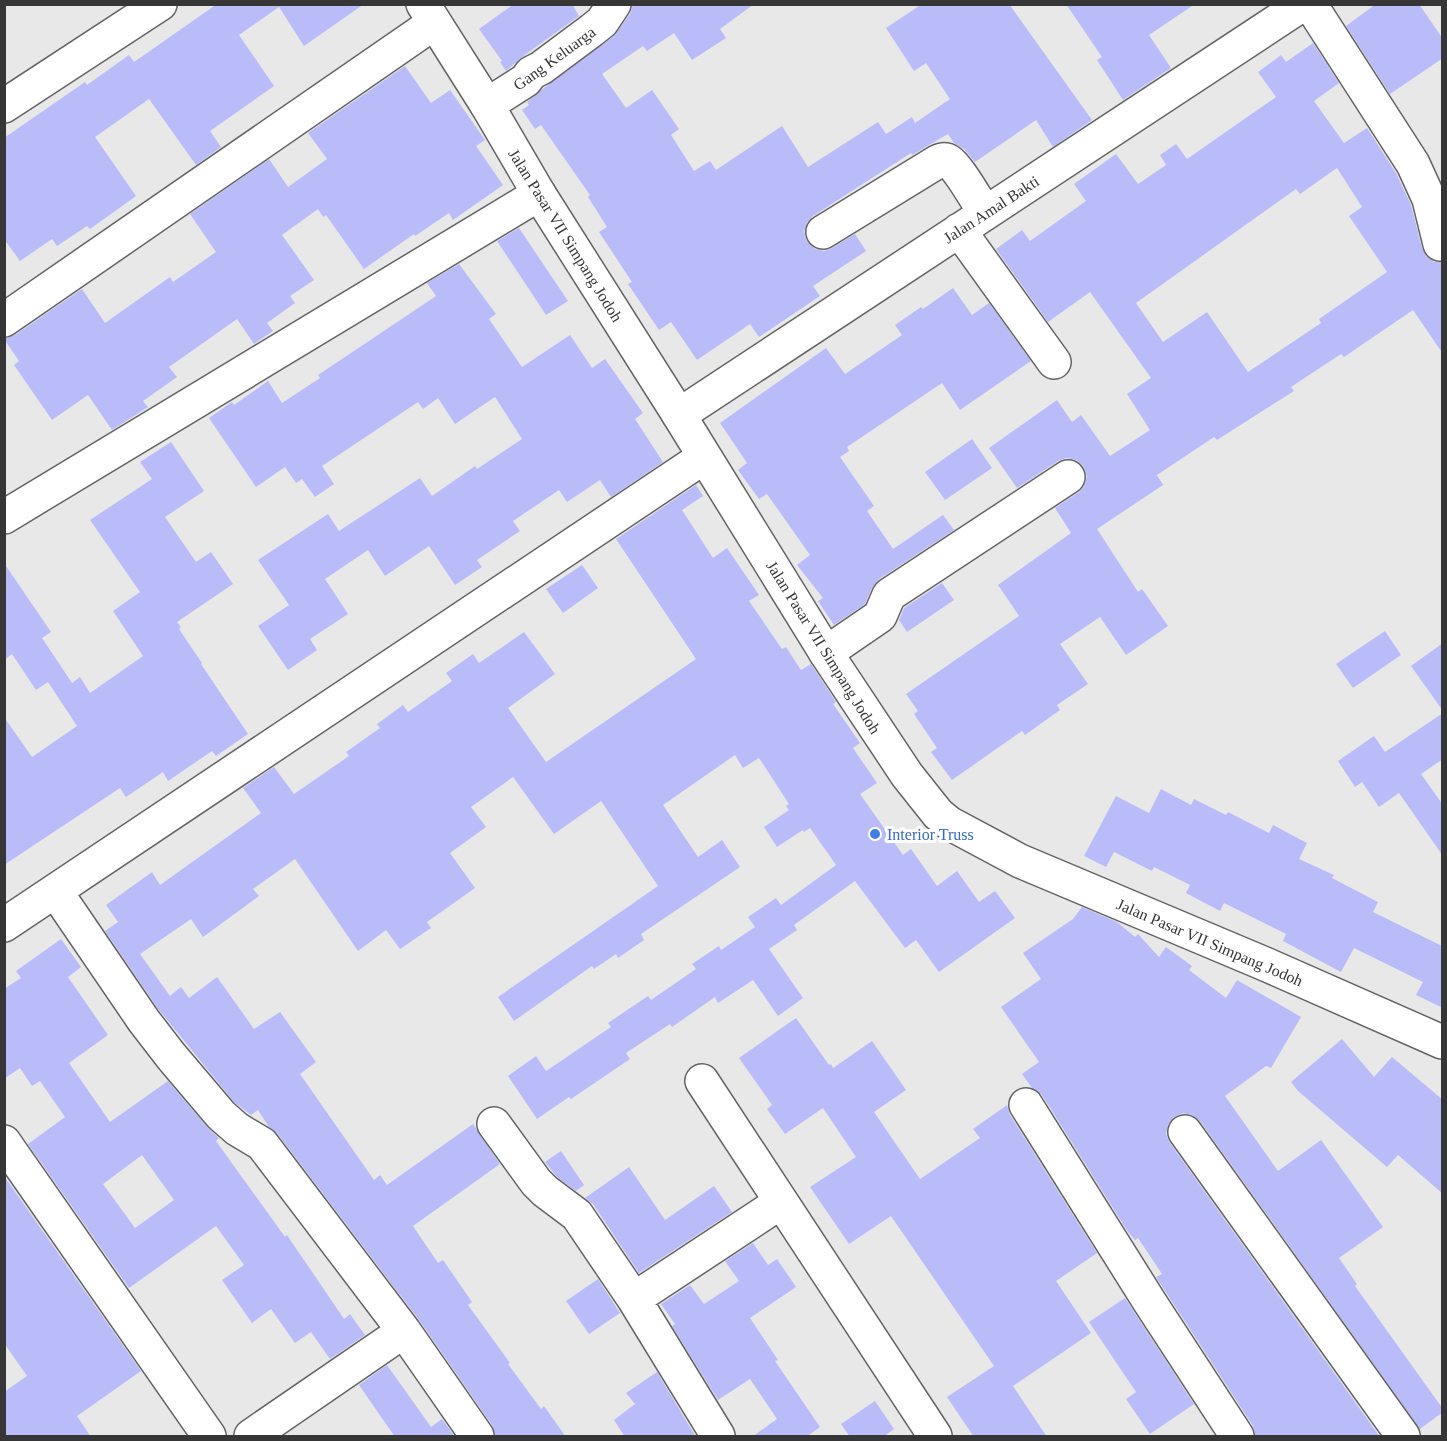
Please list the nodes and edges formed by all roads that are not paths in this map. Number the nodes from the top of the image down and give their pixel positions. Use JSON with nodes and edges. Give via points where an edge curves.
{"nodes":[{"id":1,"x":160,"y":4,"type":"edge"},
{"id":2,"x":614,"y":4,"type":"edge"},
{"id":3,"x":1303,"y":4,"type":"edge"},
{"id":4,"x":1310,"y":4,"type":"edge"},
{"id":5,"x":429,"y":14,"type":"edge"},
{"id":6,"x":488,"y":105,"type":"junction"},
{"id":7,"x":4,"y":106,"type":"edge"},
{"id":8,"x":539,"y":194,"type":"junction"},
{"id":9,"x":972,"y":222,"type":"junction"},
{"id":10,"x":823,"y":232,"type":"dead end"},
{"id":11,"x":1440,"y":244,"type":"dead end"},
{"id":12,"x":4,"y":320,"type":"edge"},
{"id":13,"x":1054,"y":362,"type":"dead end"},
{"id":14,"x":679,"y":415,"type":"junction"},
{"id":15,"x":704,"y":457,"type":"junction"},
{"id":16,"x":1068,"y":477,"type":"dead end"},
{"id":17,"x":9,"y":506,"type":"edge"},
{"id":18,"x":826,"y":653,"type":"junction"},
{"id":19,"x":56,"y":892,"type":"junction"},
{"id":20,"x":4,"y":925,"type":"edge"},
{"id":21,"x":1443,"y":1042,"type":"edge"},
{"id":22,"x":702,"y":1082,"type":"dead end"},
{"id":23,"x":1026,"y":1105,"type":"dead end"},
{"id":24,"x":494,"y":1124,"type":"dead end"},
{"id":25,"x":1185,"y":1132,"type":"dead end"},
{"id":26,"x":4,"y":1142,"type":"edge"},
{"id":27,"x":781,"y":1202,"type":"junction"},
{"id":28,"x":634,"y":1299,"type":"junction"},
{"id":29,"x":404,"y":1331,"type":"junction"},
{"id":30,"x":209,"y":1437,"type":"edge"},
{"id":31,"x":251,"y":1437,"type":"edge"},
{"id":32,"x":477,"y":1437,"type":"edge"},
{"id":33,"x":718,"y":1437,"type":"edge"},
{"id":34,"x":935,"y":1437,"type":"edge"},
{"id":35,"x":1238,"y":1437,"type":"edge"},
{"id":36,"x":1403,"y":1437,"type":"edge"}],
"edges":[{"from":1,"to":7,"type":"street"},
{"from":2,"to":6,"type":"street","name":"Gang Keluarga","via":[[602,22]]},
{"from":3,"to":9,"type":"street","name":"Jalan Amal Bakti"},
{"from":4,"to":11,"type":"street","via":[[1413,164],[1429,199]]},
{"from":5,"to":6,"type":"street","name":"Jalan Pasar VII Simpang Jodoh"},
{"from":5,"to":12,"type":"street"},
{"from":6,"to":8,"type":"street","name":"Jalan Pasar VII Simpang Jodoh"},
{"from":8,"to":14,"type":"street","name":"Jalan Pasar VII Simpang Jodoh"},
{"from":8,"to":17,"type":"street"},
{"from":9,"to":10,"type":"street","via":[[955,168],[945,159]]},
{"from":9,"to":13,"type":"street"},
{"from":9,"to":14,"type":"street","name":"Jalan Amal Bakti"},
{"from":14,"to":15,"type":"street","name":"Jalan Pasar VII Simpang Jodoh"},
{"from":15,"to":18,"type":"street","name":"Jalan Pasar VII Simpang Jodoh"},
{"from":15,"to":19,"type":"street"},
{"from":16,"to":18,"type":"street","via":[[890,596],[880,616]]},
{"from":18,"to":21,"type":"street","name":"Jalan Pasar VII Simpang Jodoh","via":[[907,776],[949,823],[1020,861]]},
{"from":19,"to":20,"type":"street"},
{"from":19,"to":29,"type":"street","via":[[171,1056],[221,1115],[262,1144]]},
{"from":22,"to":27,"type":"street"},
{"from":23,"to":35,"type":"street"},
{"from":24,"to":28,"type":"street","via":[[536,1182],[577,1215]]},
{"from":25,"to":36,"type":"street"},
{"from":26,"to":30,"type":"street"},
{"from":27,"to":28,"type":"street"},
{"from":27,"to":34,"type":"street"},
{"from":28,"to":33,"type":"street"},
{"from":29,"to":31,"type":"street"},
{"from":29,"to":32,"type":"street"}]}
